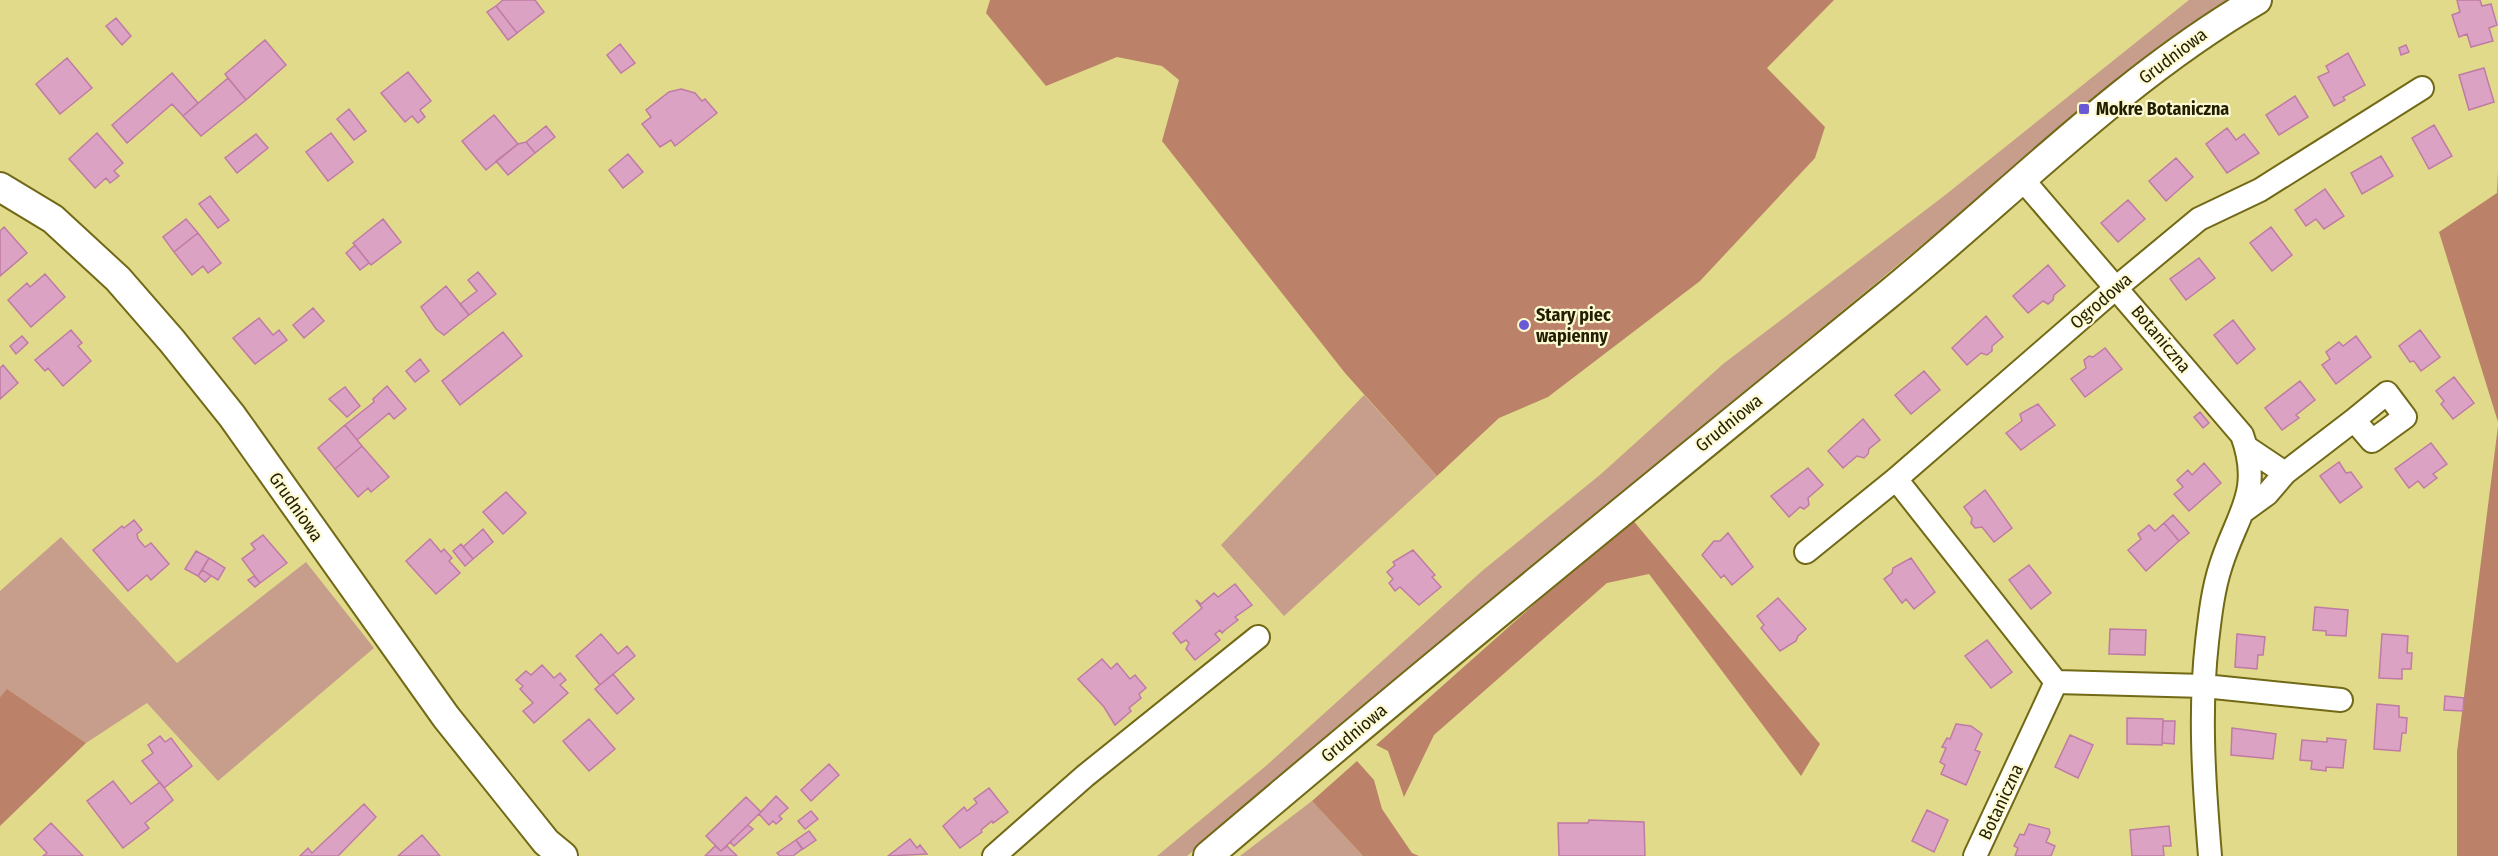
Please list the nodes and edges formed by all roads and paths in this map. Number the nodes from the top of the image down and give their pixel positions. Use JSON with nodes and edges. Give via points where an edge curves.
{"nodes":[{"id":1,"x":2257,"y":0,"type":"edge"},
{"id":2,"x":2422,"y":88,"type":"dead end"},
{"id":3,"x":2023,"y":180,"type":"junction"},
{"id":4,"x":0,"y":187,"type":"edge"},
{"id":5,"x":2117,"y":286,"type":"junction"},
{"id":6,"x":2354,"y":420,"type":"dead end"},
{"id":7,"x":2246,"y":447,"type":"junction"},
{"id":8,"x":2285,"y":473,"type":"junction"},
{"id":9,"x":1896,"y":479,"type":"junction"},
{"id":10,"x":2245,"y":510,"type":"junction"},
{"id":11,"x":1806,"y":552,"type":"dead end"},
{"id":12,"x":1258,"y":637,"type":"dead end"},
{"id":13,"x":2056,"y":682,"type":"junction"},
{"id":14,"x":2204,"y":686,"type":"junction"},
{"id":15,"x":2341,"y":700,"type":"dead end"},
{"id":16,"x":563,"y":856,"type":"edge"},
{"id":17,"x":994,"y":856,"type":"edge"},
{"id":18,"x":1208,"y":856,"type":"edge"},
{"id":19,"x":1975,"y":856,"type":"edge"},
{"id":20,"x":2210,"y":856,"type":"edge"}],
"edges":[{"from":1,"to":3,"type":"street","name":"Grudniowa","via":[[2214,25],[2141,78]]},
{"from":2,"to":5,"type":"street","name":"Ogrodowa","via":[[2260,190],[2199,219]]},
{"from":3,"to":5,"type":"street","name":"Botaniczna"},
{"from":3,"to":18,"type":"street","name":"Grudniowa"},
{"from":4,"to":16,"type":"street","name":"Grudniowa","via":[[53,219],[118,279],[172,341],[232,416],[446,717],[546,842]]},
{"from":5,"to":7,"type":"street","name":"Botaniczna","via":[[2242,435]]},
{"from":5,"to":9,"type":"street","name":"Ogrodowa"},
{"from":6,"to":8,"type":"street"},
{"from":7,"to":8,"type":"street","name":"Botaniczna"},
{"from":7,"to":10,"type":"street","name":"Botaniczna","via":[[2250,474]]},
{"from":8,"to":10,"type":"street","via":[[2267,494]]},
{"from":9,"to":11,"type":"street","name":"Ogrodowa"},
{"from":9,"to":13,"type":"street"},
{"from":10,"to":14,"type":"street","name":"Botaniczna","via":[[2221,566],[2207,643]]},
{"from":12,"to":17,"type":"street","via":[[1085,776]]},
{"from":13,"to":14,"type":"street"},
{"from":13,"to":19,"type":"street","name":"Botaniczna"},
{"from":14,"to":15,"type":"street"},
{"from":14,"to":20,"type":"street","name":"Botaniczna","via":[[2202,769]]}]}
